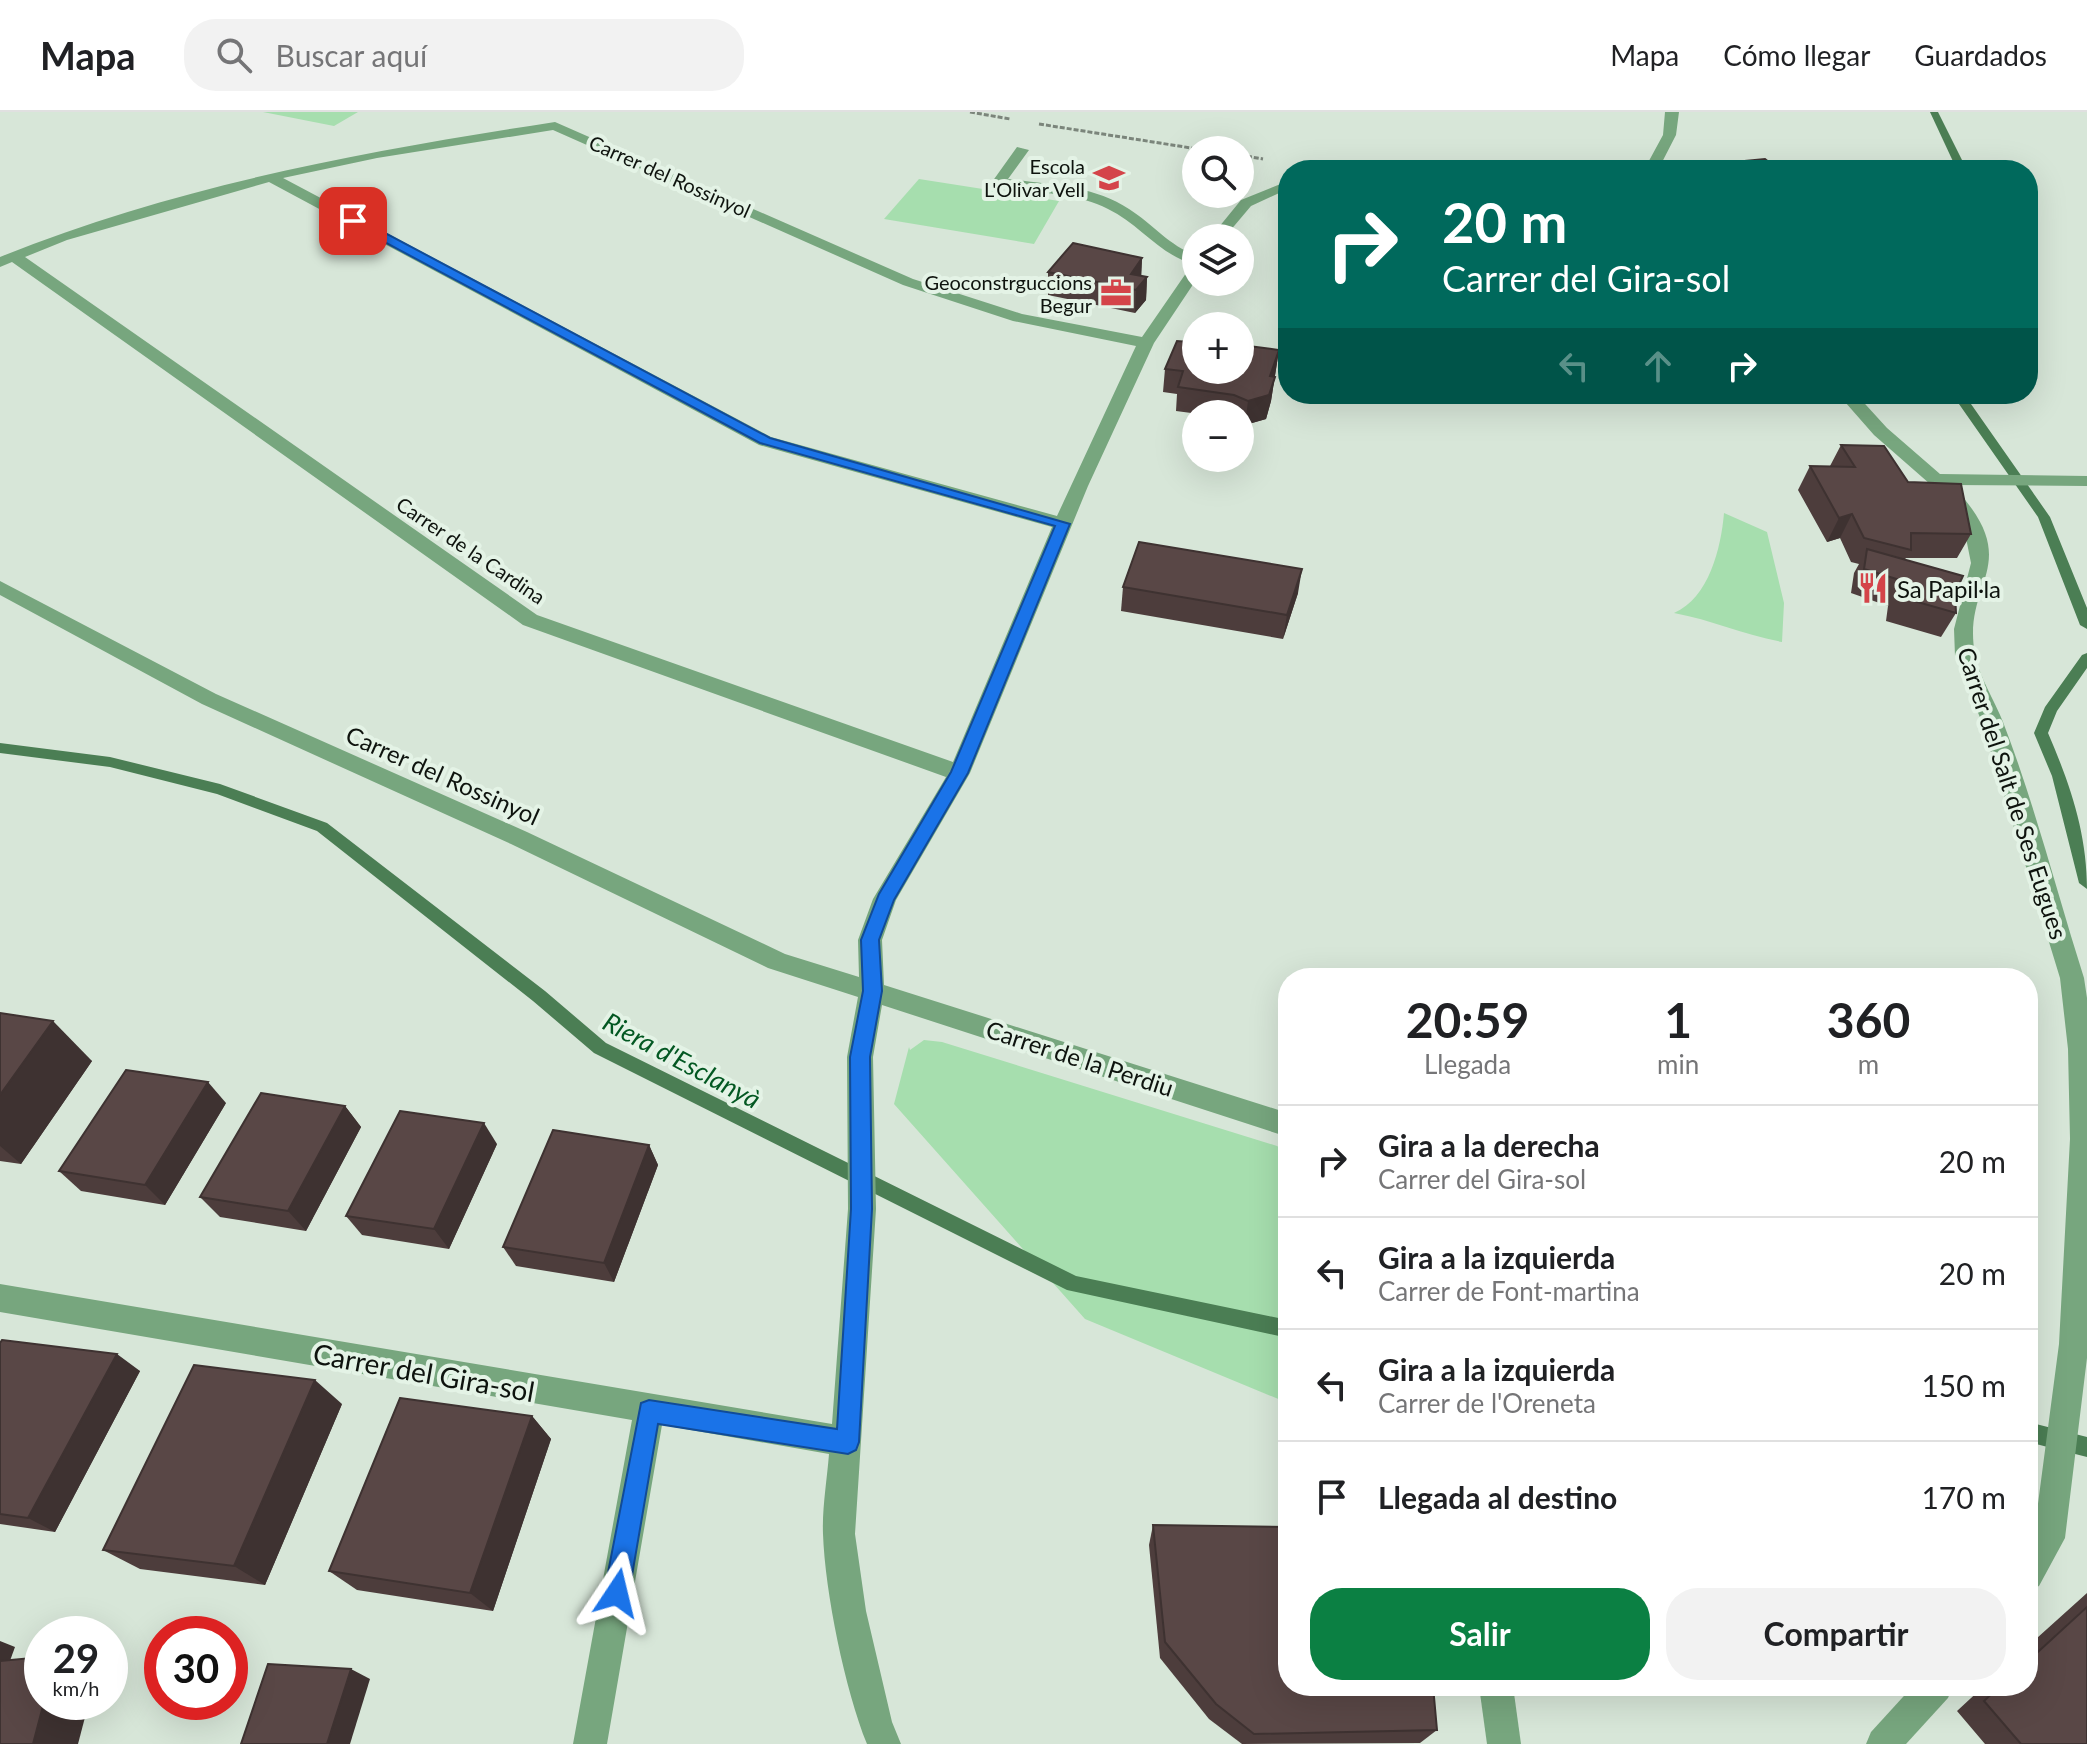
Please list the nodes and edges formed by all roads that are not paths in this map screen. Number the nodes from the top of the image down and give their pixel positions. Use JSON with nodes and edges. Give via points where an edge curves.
{"nodes":[{"id":1,"x":1672,"y":112,"type":"edge"},
{"id":2,"x":1022,"y":150,"type":"dead end"},
{"id":3,"x":1657,"y":160,"type":"edge"},
{"id":4,"x":270,"y":177,"type":"junction"},
{"id":5,"x":1278,"y":188,"type":"edge"},
{"id":6,"x":1226,"y":224,"type":"edge"},
{"id":7,"x":1182,"y":255,"type":"edge"},
{"id":8,"x":7,"y":259,"type":"edge"},
{"id":9,"x":1182,"y":290,"type":"edge"},
{"id":10,"x":1146,"y":343,"type":"junction"},
{"id":11,"x":1856,"y":404,"type":"edge"},
{"id":12,"x":1937,"y":479,"type":"junction"},
{"id":13,"x":2087,"y":481,"type":"edge"},
{"id":14,"x":1063,"y":524,"type":"junction"},
{"id":15,"x":0,"y":587,"type":"edge"},
{"id":16,"x":959,"y":773,"type":"junction"},
{"id":17,"x":872,"y":991,"type":"junction"},
{"id":18,"x":1278,"y":1122,"type":"edge"},
{"id":19,"x":0,"y":1298,"type":"edge"},
{"id":20,"x":649,"y":1411,"type":"junction"},
{"id":21,"x":848,"y":1442,"type":"junction"},
{"id":22,"x":2038,"y":1557,"type":"edge"},
{"id":23,"x":1497,"y":1696,"type":"edge"},
{"id":24,"x":1927,"y":1696,"type":"edge"},
{"id":25,"x":590,"y":1744,"type":"edge"},
{"id":26,"x":884,"y":1744,"type":"edge"},
{"id":27,"x":1504,"y":1744,"type":"edge"},
{"id":28,"x":1883,"y":1744,"type":"edge"}],
"edges":[{"from":1,"to":3,"type":"street","via":[[1674,123]]},
{"from":2,"to":7,"type":"street","via":[[999,182],[1112,205],[1165,249]]},
{"from":4,"to":8,"type":"street","name":"Carrer del Rossinyol","via":[[62,237]]},
{"from":4,"to":10,"type":"street","name":"Carrer del Rossinyol","via":[[555,126],[908,282],[1019,318]]},
{"from":4,"to":14,"type":"street","via":[[765,441]]},
{"from":5,"to":6,"type":"street","via":[[1251,197]]},
{"from":8,"to":16,"type":"street","name":"Carrer de la Cardina","via":[[530,620]]},
{"from":9,"to":10,"type":"street"},
{"from":10,"to":14,"type":"street"},
{"from":11,"to":12,"type":"street","name":"Carrer del Salt de Ses Eugues","via":[[1894,445]]},
{"from":12,"to":13,"type":"street"},
{"from":12,"to":22,"type":"street","name":"Carrer del Salt de Ses Eugues","via":[[1966,512],[1979,544],[1980,577],[1965,616],[1962,647],[1992,720],[2072,978],[2081,1049],[2083,1139],[2074,1344],[2049,1538]]},
{"from":14,"to":16,"type":"street"},
{"from":15,"to":17,"type":"street","name":"Carrer del Rossinyol","via":[[209,699],[777,961]]},
{"from":16,"to":17,"type":"street","via":[[885,899],[870,940]]},
{"from":17,"to":18,"type":"street","name":"Carrer de la Perdiu"},
{"from":17,"to":21,"type":"street","via":[[860,1057],[862,1209]]},
{"from":19,"to":20,"type":"street","name":"Carrer del Gira-sol"},
{"from":20,"to":21,"type":"street","name":"Carrer del Gira-sol"},
{"from":20,"to":25,"type":"street"},
{"from":21,"to":26,"type":"street","via":[[839,1534],[850,1611]]},
{"from":23,"to":27,"type":"street"},
{"from":24,"to":28,"type":"street"}]}
